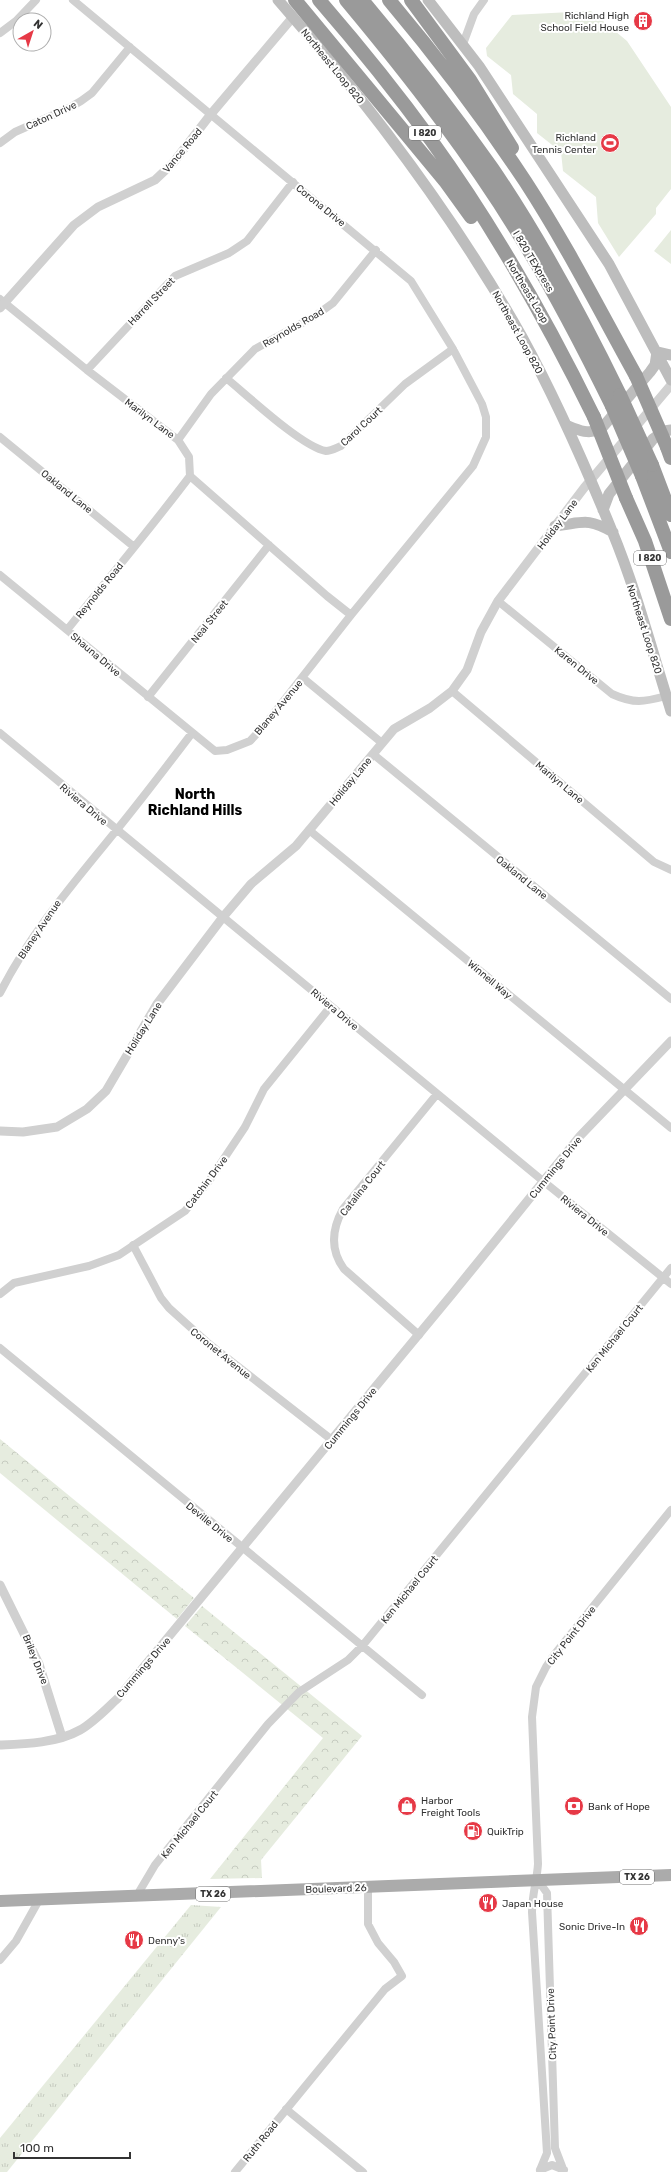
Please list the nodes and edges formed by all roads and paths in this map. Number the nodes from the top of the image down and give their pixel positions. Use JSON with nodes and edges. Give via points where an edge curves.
{"nodes":[{"id":1,"x":36,"y":0,"type":"edge"},
{"id":2,"x":73,"y":0,"type":"edge"},
{"id":3,"x":278,"y":0,"type":"edge"},
{"id":4,"x":295,"y":0,"type":"edge"},
{"id":5,"x":319,"y":0,"type":"edge"},
{"id":6,"x":346,"y":0,"type":"edge"},
{"id":7,"x":362,"y":0,"type":"edge"},
{"id":8,"x":389,"y":0,"type":"edge"},
{"id":9,"x":411,"y":0,"type":"edge"},
{"id":10,"x":428,"y":0,"type":"edge"},
{"id":11,"x":484,"y":0,"type":"edge"},
{"id":12,"x":293,"y":17,"type":"junction"},
{"id":13,"x":0,"y":32,"type":"edge"},
{"id":14,"x":463,"y":44,"type":"junction"},
{"id":15,"x":130,"y":47,"type":"junction"},
{"id":16,"x":211,"y":114,"type":"junction"},
{"id":17,"x":0,"y":144,"type":"edge"},
{"id":18,"x":525,"y":181,"type":"junction"},
{"id":19,"x":293,"y":182,"type":"junction"},
{"id":20,"x":376,"y":250,"type":"junction"},
{"id":21,"x":519,"y":275,"type":"junction"},
{"id":22,"x":1,"y":303,"type":"edge"},
{"id":23,"x":452,"y":349,"type":"junction"},
{"id":24,"x":657,"y":352,"type":"junction"},
{"id":25,"x":671,"y":355,"type":"edge"},
{"id":26,"x":87,"y":370,"type":"junction"},
{"id":27,"x":226,"y":378,"type":"junction"},
{"id":28,"x":671,"y":380,"type":"edge"},
{"id":29,"x":671,"y":385,"type":"edge"},
{"id":30,"x":616,"y":400,"type":"junction"},
{"id":31,"x":566,"y":425,"type":"junction"},
{"id":32,"x":671,"y":430,"type":"edge"},
{"id":33,"x":0,"y":437,"type":"edge"},
{"id":34,"x":178,"y":440,"type":"junction"},
{"id":35,"x":670,"y":452,"type":"edge"},
{"id":36,"x":475,"y":462,"type":"joint"},
{"id":37,"x":190,"y":476,"type":"junction"},
{"id":38,"x":590,"y":481,"type":"junction"},
{"id":39,"x":603,"y":510,"type":"junction"},
{"id":40,"x":671,"y":515,"type":"edge"},
{"id":41,"x":555,"y":526,"type":"junction"},
{"id":42,"x":613,"y":532,"type":"junction"},
{"id":43,"x":133,"y":546,"type":"junction"},
{"id":44,"x":269,"y":546,"type":"junction"},
{"id":45,"x":671,"y":552,"type":"edge"},
{"id":46,"x":0,"y":575,"type":"edge"},
{"id":47,"x":498,"y":601,"type":"junction"},
{"id":48,"x":351,"y":615,"type":"junction"},
{"id":49,"x":671,"y":619,"type":"edge"},
{"id":50,"x":67,"y":630,"type":"junction"},
{"id":51,"x":303,"y":678,"type":"junction"},
{"id":52,"x":452,"y":691,"type":"junction"},
{"id":53,"x":666,"y":696,"type":"junction"},
{"id":54,"x":148,"y":697,"type":"junction"},
{"id":55,"x":671,"y":711,"type":"edge"},
{"id":56,"x":192,"y":733,"type":"junction"},
{"id":57,"x":2,"y":738,"type":"edge"},
{"id":58,"x":382,"y":743,"type":"junction"},
{"id":59,"x":373,"y":754,"type":"junction"},
{"id":60,"x":116,"y":830,"type":"junction"},
{"id":61,"x":309,"y":830,"type":"junction"},
{"id":62,"x":671,"y":870,"type":"edge"},
{"id":63,"x":222,"y":917,"type":"junction"},
{"id":64,"x":0,"y":992,"type":"edge"},
{"id":65,"x":671,"y":999,"type":"edge"},
{"id":66,"x":331,"y":1006,"type":"junction"},
{"id":67,"x":671,"y":1041,"type":"edge"},
{"id":68,"x":626,"y":1090,"type":"junction"},
{"id":69,"x":437,"y":1094,"type":"junction"},
{"id":70,"x":671,"y":1128,"type":"edge"},
{"id":71,"x":0,"y":1131,"type":"edge"},
{"id":72,"x":543,"y":1181,"type":"junction"},
{"id":73,"x":133,"y":1245,"type":"junction"},
{"id":74,"x":671,"y":1268,"type":"edge"},
{"id":75,"x":663,"y":1278,"type":"junction"},
{"id":76,"x":671,"y":1284,"type":"edge"},
{"id":77,"x":0,"y":1294,"type":"edge"},
{"id":78,"x":419,"y":1335,"type":"junction"},
{"id":79,"x":0,"y":1348,"type":"edge"},
{"id":80,"x":332,"y":1440,"type":"junction"},
{"id":81,"x":671,"y":1510,"type":"edge"},
{"id":82,"x":243,"y":1549,"type":"junction"},
{"id":83,"x":0,"y":1585,"type":"edge"},
{"id":84,"x":363,"y":1645,"type":"junction"},
{"id":85,"x":422,"y":1695,"type":"dead end"},
{"id":86,"x":62,"y":1737,"type":"junction"},
{"id":87,"x":0,"y":1746,"type":"edge"},
{"id":88,"x":671,"y":1875,"type":"edge"},
{"id":89,"x":537,"y":1880,"type":"junction"},
{"id":90,"x":368,"y":1887,"type":"junction"},
{"id":91,"x":136,"y":1897,"type":"junction"},
{"id":92,"x":39,"y":1900,"type":"junction"},
{"id":93,"x":0,"y":1902,"type":"edge"},
{"id":94,"x":0,"y":1960,"type":"edge"},
{"id":95,"x":286,"y":2109,"type":"junction"},
{"id":96,"x":540,"y":2171,"type":"edge"},
{"id":97,"x":564,"y":2171,"type":"edge"},
{"id":98,"x":235,"y":2172,"type":"edge"},
{"id":99,"x":363,"y":2172,"type":"edge"}],
"edges":[{"from":1,"to":13,"type":"street","via":[[16,21]]},
{"from":2,"to":15,"type":"street","name":"Corona Drive"},
{"from":3,"to":12,"type":"main road","name":"Northeast Loop 820"},
{"from":4,"to":21,"type":"highway","via":[[445,181],[498,261]]},
{"from":5,"to":21,"type":"highway","name":"Northeast Loop","number":"I 820","via":[[431,141]]},
{"from":6,"to":30,"type":"highway","name":"I 820 TEXpress","via":[[428,102],[494,196],[526,245]]},
{"from":7,"to":30,"type":"highway","name":"I 820 TEXpress","via":[[438,94],[492,169],[535,236],[571,298]]},
{"from":8,"to":18,"type":"highway","via":[[478,115]]},
{"from":9,"to":18,"type":"highway","via":[[470,80],[514,152]]},
{"from":10,"to":14,"type":"main road"},
{"from":11,"to":14,"type":"street","via":[[474,14]]},
{"from":12,"to":16,"type":"street","name":"Vance Road"},
{"from":12,"to":31,"type":"main road","name":"Northeast Loop 820","via":[[351,86],[414,170],[480,266],[522,337]]},
{"from":14,"to":24,"type":"main road","via":[[610,264]]},
{"from":15,"to":16,"type":"street","name":"Corona Drive"},
{"from":15,"to":17,"type":"street","name":"Caton Drive","via":[[92,93],[69,108],[15,132]]},
{"from":16,"to":19,"type":"street","name":"Corona Drive"},
{"from":16,"to":22,"type":"street","name":"Vance Road","via":[[173,163],[155,180],[98,207],[79,221]]},
{"from":18,"to":35,"type":"highway","bridge":true,"via":[[636,376]]},
{"from":19,"to":20,"type":"street","name":"Corona Drive"},
{"from":19,"to":26,"type":"street","name":"Harrell Street","via":[[247,241],[229,253],[175,276]]},
{"from":20,"to":23,"type":"street","name":"Corona Drive","via":[[411,281]]},
{"from":20,"to":27,"type":"street","name":"Reynolds Road","via":[[333,303],[315,316],[264,343]]},
{"from":21,"to":49,"type":"highway","name":"Northeast Loop","number":"I 820","bridge":true,"via":[[550,329],[594,417],[645,541]]},
{"from":22,"to":26,"type":"street","name":"Marilyn Lane"},
{"from":23,"to":27,"type":"street","name":"Carol Court","via":[[405,384],[340,446],[327,451],[313,447],[299,438]]},
{"from":23,"to":36,"type":"street","name":"Corona Drive","via":[[486,417],[486,437]]},
{"from":24,"to":25,"type":"main road"},
{"from":24,"to":28,"type":"main road"},
{"from":24,"to":31,"type":"main road","via":[[650,372],[601,430],[586,433]]},
{"from":26,"to":34,"type":"street","name":"Marilyn Lane"},
{"from":27,"to":34,"type":"street","name":"Reynolds Road","via":[[203,404]]},
{"from":29,"to":38,"type":"street","name":"Holiday Lane"},
{"from":30,"to":40,"type":"highway","name":"I 820 TEXpress","bridge":true,"via":[[652,465]]},
{"from":30,"to":45,"type":"highway","name":"I 820 TEXpress","bridge":true},
{"from":31,"to":38,"type":"main road","name":"Northeast Loop 820"},
{"from":32,"to":39,"type":"main road","via":[[664,431],[653,439],[609,494]]},
{"from":33,"to":43,"type":"street","name":"Oakland Lane"},
{"from":34,"to":37,"type":"street","name":"Marilyn Lane","via":[[189,457]]},
{"from":36,"to":48,"type":"street","name":"Blaney Avenue"},
{"from":37,"to":43,"type":"street","name":"Reynolds Road"},
{"from":37,"to":44,"type":"street"},
{"from":38,"to":39,"type":"main road","name":"Northeast Loop 820"},
{"from":38,"to":41,"type":"street","name":"Holiday Lane"},
{"from":39,"to":42,"type":"main road","name":"Northeast Loop 820"},
{"from":41,"to":42,"type":"main road","via":[[589,521],[596,522]]},
{"from":41,"to":47,"type":"street","name":"Holiday Lane"},
{"from":42,"to":53,"type":"main road","name":"Northeast Loop 820"},
{"from":43,"to":50,"type":"street","name":"Reynolds Road"},
{"from":44,"to":48,"type":"street"},
{"from":44,"to":54,"type":"street","name":"Neal Street"},
{"from":46,"to":50,"type":"street","name":"Shauna Drive"},
{"from":47,"to":52,"type":"street","name":"Holiday Lane","via":[[478,639],[467,670]]},
{"from":47,"to":53,"type":"street","name":"Karen Drive","via":[[612,694],[638,703]]},
{"from":48,"to":51,"type":"street","name":"Blaney Avenue"},
{"from":50,"to":54,"type":"street","name":"Shauna Drive"},
{"from":51,"to":56,"type":"street","name":"Blaney Avenue","via":[[250,741],[227,750],[215,751]]},
{"from":51,"to":58,"type":"street"},
{"from":52,"to":58,"type":"street","name":"Holiday Lane","via":[[430,708],[394,729]]},
{"from":52,"to":62,"type":"street","name":"Marilyn Lane","via":[[654,862]]},
{"from":53,"to":55,"type":"main road","name":"Northeast Loop 820"},
{"from":54,"to":56,"type":"street","name":"Shauna Drive"},
{"from":56,"to":60,"type":"street","name":"Blaney Avenue"},
{"from":57,"to":60,"type":"street","name":"Riviera Drive"},
{"from":58,"to":59,"type":"street","name":"Holiday Lane"},
{"from":59,"to":61,"type":"street","name":"Holiday Lane"},
{"from":59,"to":65,"type":"street","name":"Oakland Lane"},
{"from":60,"to":63,"type":"street","name":"Riviera Drive"},
{"from":60,"to":64,"type":"street","name":"Blaney Avenue","via":[[50,911]]},
{"from":61,"to":63,"type":"street","name":"Holiday Lane","via":[[283,858],[252,884]]},
{"from":61,"to":68,"type":"street","name":"Winnell Way"},
{"from":63,"to":66,"type":"street","name":"Riviera Drive"},
{"from":63,"to":71,"type":"street","name":"Holiday Lane","via":[[158,1004],[106,1091],[87,1109],[57,1127],[23,1132]]},
{"from":66,"to":69,"type":"street","name":"Riviera Drive"},
{"from":66,"to":73,"type":"street","name":"Catchin Drive","via":[[264,1089],[245,1127],[209,1181],[185,1211]]},
{"from":67,"to":68,"type":"street","name":"Cummings Drive"},
{"from":68,"to":70,"type":"street","name":"Winnell Way"},
{"from":68,"to":72,"type":"street","name":"Cummings Drive","via":[[599,1115]]},
{"from":69,"to":72,"type":"street","name":"Riviera Drive"},
{"from":69,"to":78,"type":"street","name":"Catalina Court","via":[[343,1209],[335,1228],[334,1243],[338,1261],[344,1269]]},
{"from":72,"to":75,"type":"street","name":"Riviera Drive"},
{"from":72,"to":78,"type":"street","name":"Cummings Drive"},
{"from":73,"to":77,"type":"street","name":"Catchin Drive","via":[[119,1255],[89,1266],[14,1283]]},
{"from":73,"to":80,"type":"street","name":"Coronet Avenue","via":[[169,1308],[209,1344]]},
{"from":74,"to":75,"type":"street","name":"Ken Michael Court"},
{"from":75,"to":76,"type":"street","name":"Riviera Drive"},
{"from":75,"to":84,"type":"street","name":"Ken Michael Court"},
{"from":78,"to":80,"type":"street","name":"Cummings Drive"},
{"from":79,"to":82,"type":"street","name":"Deville Drive"},
{"from":80,"to":82,"type":"street","name":"Cummings Drive"},
{"from":81,"to":89,"type":"street","name":"City Point Drive","via":[[554,1655],[536,1687],[532,1717]]},
{"from":82,"to":84,"type":"street","name":"Deville Drive"},
{"from":82,"to":86,"type":"street","name":"Cummings Drive","via":[[118,1698],[97,1718]]},
{"from":83,"to":86,"type":"street","name":"Briley Drive","via":[[39,1664]]},
{"from":84,"to":85,"type":"street","name":"Deville Drive"},
{"from":84,"to":91,"type":"street","name":"Ken Michael Court","via":[[348,1660],[299,1692],[268,1724],[155,1865]]},
{"from":86,"to":87,"type":"street","name":"Cummings Drive"},
{"from":88,"to":89,"type":"main road","name":"Boulevard 26","number":"TX 26"},
{"from":89,"to":90,"type":"main road","name":"Boulevard 26","number":"TX 26"},
{"from":89,"to":96,"type":"street","name":"City Point Drive","via":[[532,1894],[532,1912],[546,2153]]},
{"from":89,"to":97,"type":"street","name":"City Point Drive","via":[[547,1893],[555,2148]]},
{"from":90,"to":91,"type":"main road","name":"Boulevard 26","number":"TX 26"},
{"from":90,"to":95,"type":"street","name":"Ruth Road","via":[[368,1924],[402,1976],[385,1989]]},
{"from":91,"to":92,"type":"main road","name":"Boulevard 26","number":"TX 26"},
{"from":92,"to":93,"type":"main road","name":"Boulevard 26","number":"TX 26"},
{"from":92,"to":94,"type":"street","via":[[16,1941]]},
{"from":95,"to":98,"type":"street","name":"Ruth Road"},
{"from":95,"to":99,"type":"street"},
{"from":96,"to":97,"type":"street","via":[[552,2165]]}]}
